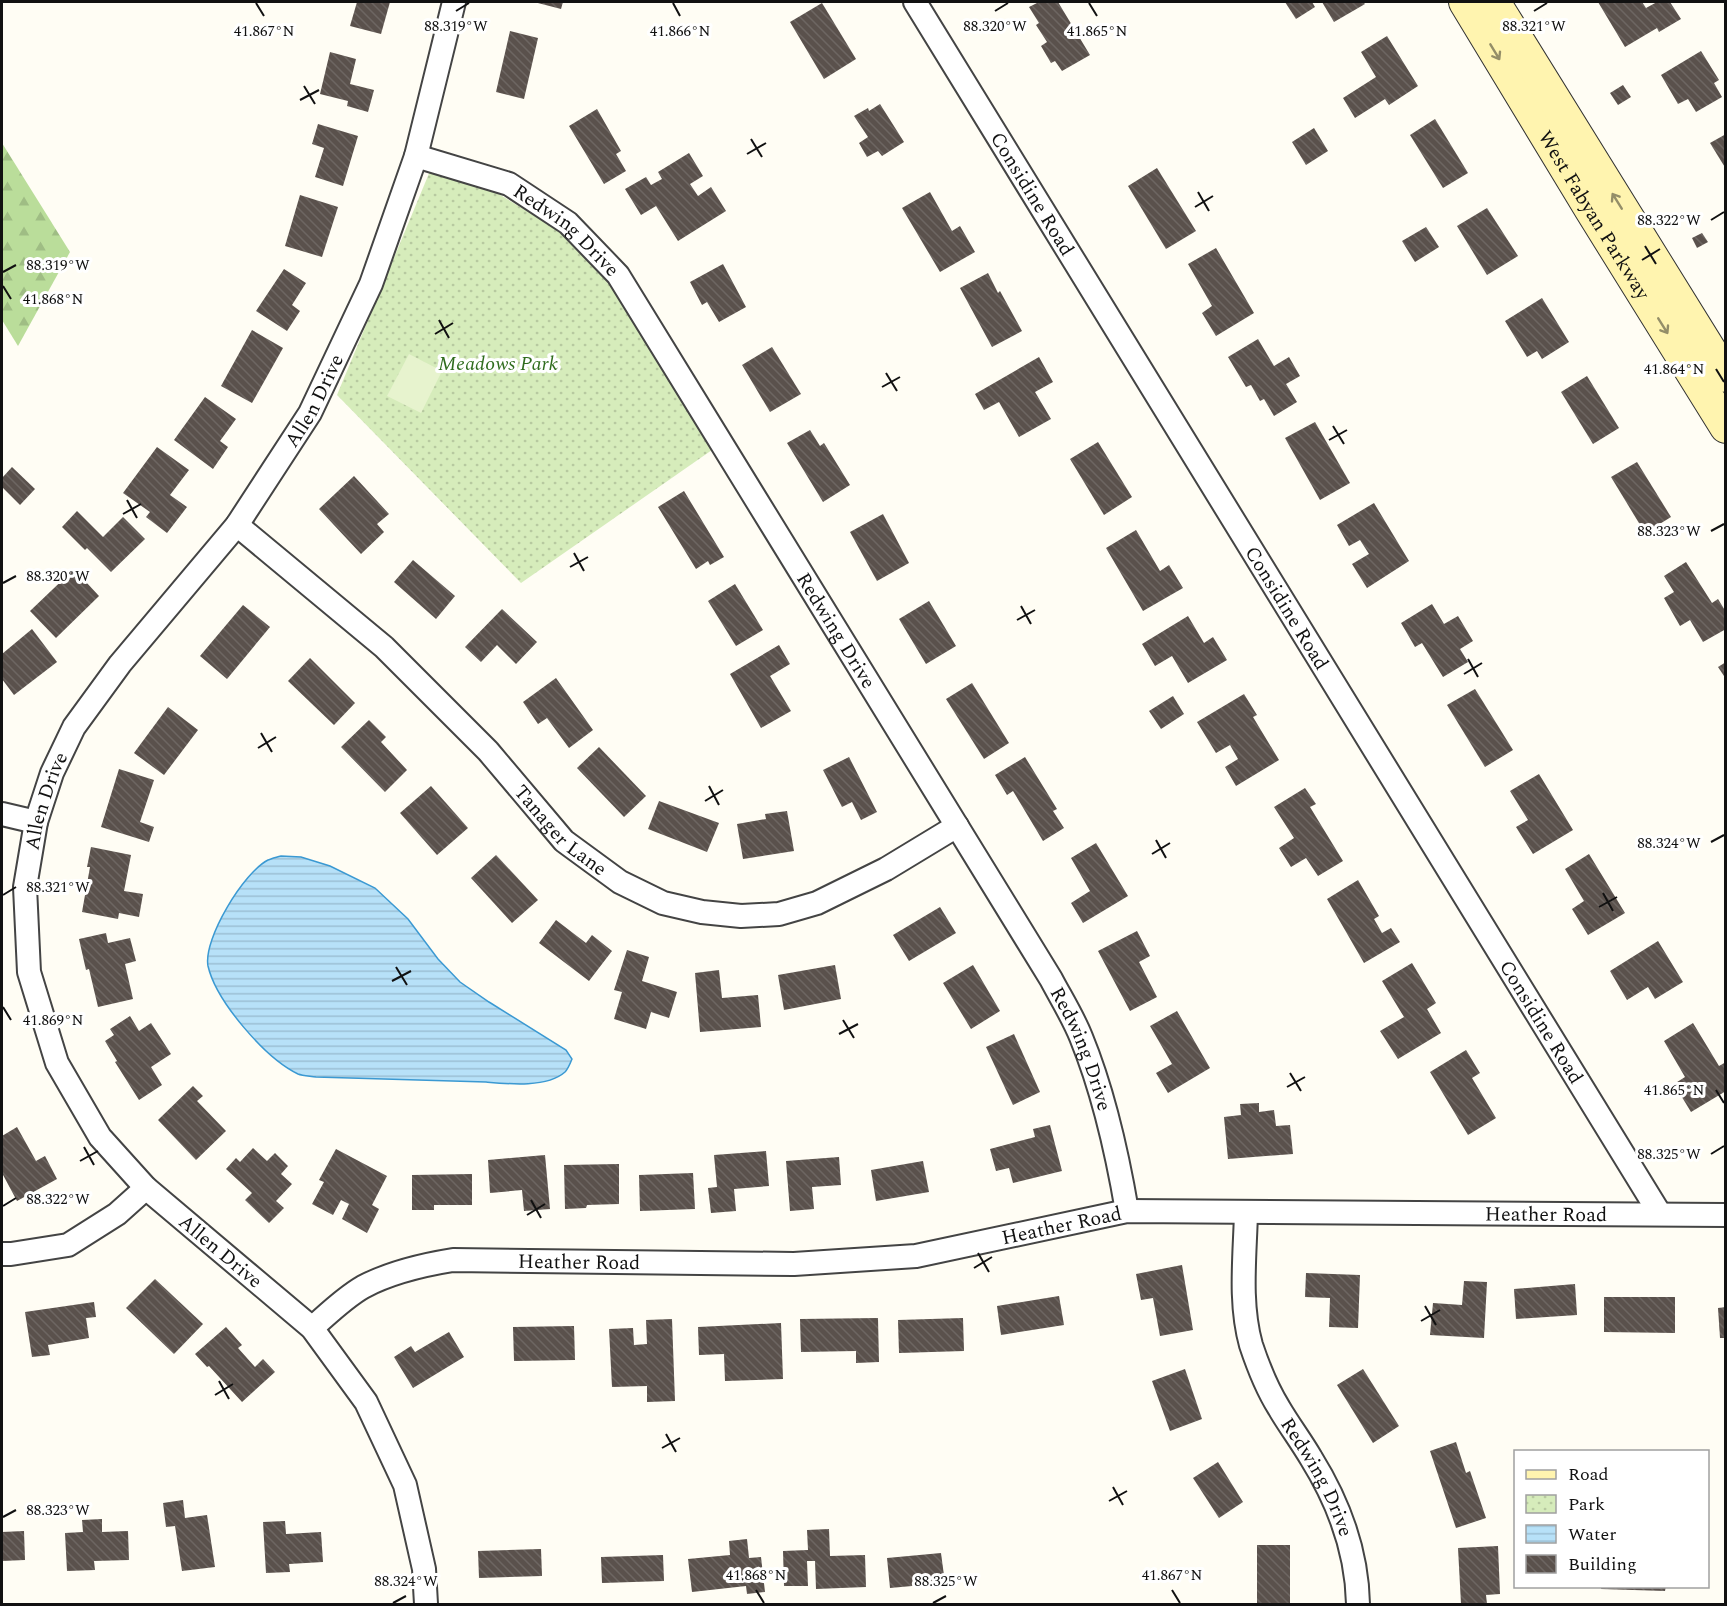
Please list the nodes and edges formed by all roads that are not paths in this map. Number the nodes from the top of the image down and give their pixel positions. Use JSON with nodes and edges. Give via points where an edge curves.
{"nodes":[{"id":1,"x":454,"y":2,"type":"edge"},
{"id":2,"x":915,"y":2,"type":"edge"},
{"id":3,"x":1465,"y":2,"type":"edge"},
{"id":4,"x":1494,"y":2,"type":"edge"},
{"id":5,"x":416,"y":156,"type":"junction"},
{"id":6,"x":1725,"y":376,"type":"edge"},
{"id":7,"x":1725,"y":427,"type":"edge"},
{"id":8,"x":237,"y":525,"type":"junction"},
{"id":9,"x":2,"y":814,"type":"edge"},
{"id":10,"x":36,"y":822,"type":"junction"},
{"id":11,"x":957,"y":826,"type":"junction"},
{"id":12,"x":146,"y":1188,"type":"junction"},
{"id":13,"x":1127,"y":1211,"type":"junction"},
{"id":14,"x":1246,"y":1212,"type":"junction"},
{"id":15,"x":1660,"y":1214,"type":"junction"},
{"id":16,"x":1725,"y":1215,"type":"edge"},
{"id":17,"x":2,"y":1254,"type":"edge"},
{"id":18,"x":312,"y":1328,"type":"junction"},
{"id":19,"x":426,"y":1605,"type":"edge"},
{"id":20,"x":1358,"y":1605,"type":"edge"}],
"edges":[{"from":1,"to":5,"type":"street","name":"Allen Drive"},
{"from":2,"to":15,"type":"street","name":"Considine Road"},
{"from":3,"to":7,"type":"main road","name":"West Fabyan Parkway","one_way":true},
{"from":6,"to":4,"type":"main road","name":"West Fabyan Parkway","one_way":true},
{"from":5,"to":8,"type":"street","name":"Allen Drive","via":[[371,284],[310,413]]},
{"from":5,"to":11,"type":"street","name":"Redwing Drive","via":[[509,184],[568,223],[618,275]]},
{"from":8,"to":10,"type":"street","name":"Allen Drive","via":[[120,664],[74,727],[52,773]]},
{"from":8,"to":11,"type":"street","name":"Tanager Lane","via":[[384,647],[488,751],[564,841],[620,882],[663,903],[741,916],[779,914],[817,903],[876,874]]},
{"from":9,"to":10,"type":"street"},
{"from":10,"to":12,"type":"street","name":"Allen Drive","via":[[25,887],[29,972],[57,1063],[100,1137]]},
{"from":11,"to":13,"type":"street","name":"Redwing Drive","via":[[1051,979],[1080,1035],[1101,1092]]},
{"from":12,"to":17,"type":"street","via":[[117,1214],[68,1245]]},
{"from":12,"to":18,"type":"street","name":"Allen Drive"},
{"from":13,"to":14,"type":"street","name":"Heather Road"},
{"from":13,"to":18,"type":"street","name":"Heather Road","via":[[916,1256],[794,1264],[453,1260],[421,1265],[363,1287]]},
{"from":14,"to":15,"type":"street","name":"Heather Road"},
{"from":14,"to":20,"type":"street","name":"Redwing Drive","via":[[1243,1301],[1251,1344],[1278,1407],[1332,1493],[1350,1543]]},
{"from":15,"to":16,"type":"street","name":"Heather Road"},
{"from":18,"to":19,"type":"street","name":"Allen Drive","via":[[366,1402],[405,1485],[424,1569]]}]}
